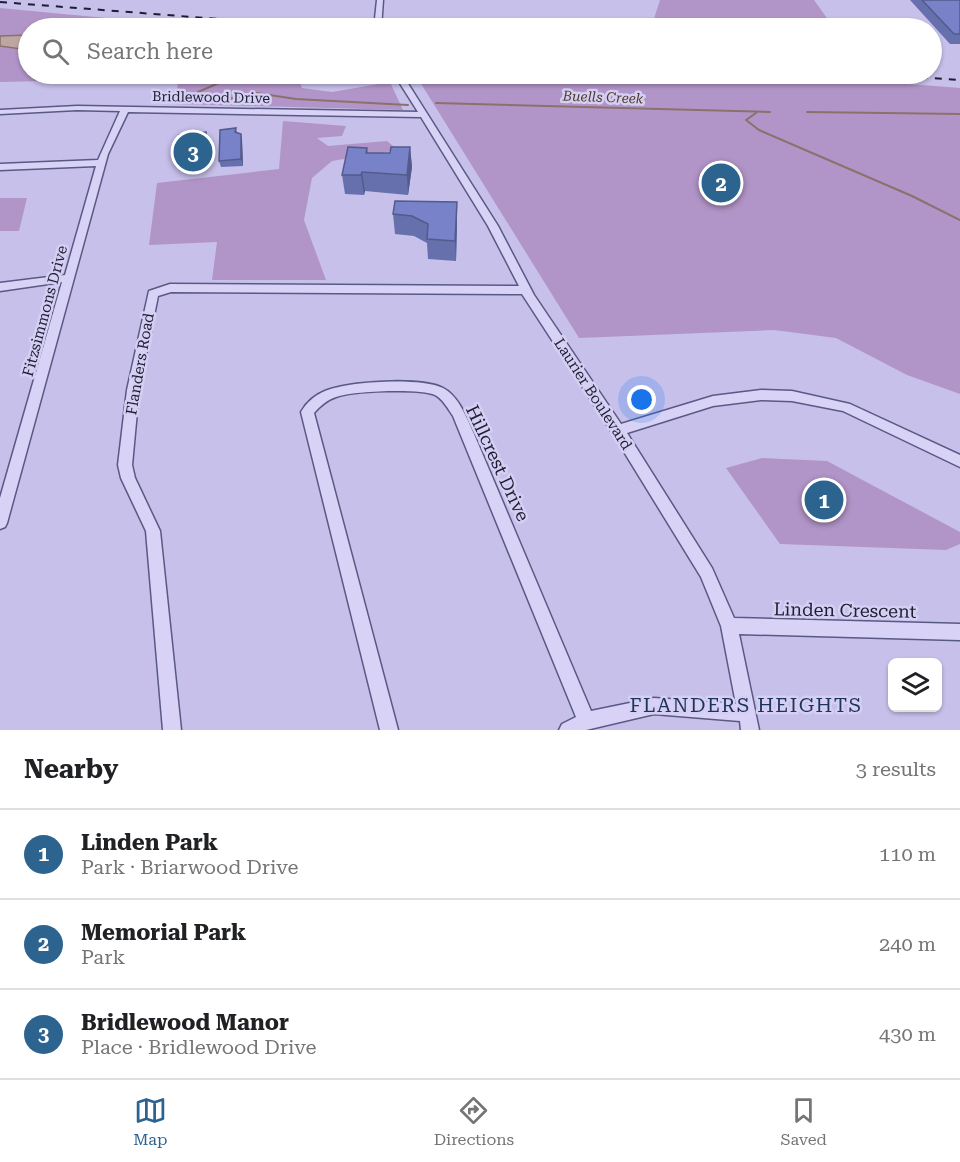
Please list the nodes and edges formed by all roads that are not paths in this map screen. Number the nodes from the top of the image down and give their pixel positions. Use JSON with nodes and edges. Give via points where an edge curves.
{"nodes":[{"id":1,"x":380,"y":0,"type":"edge"},
{"id":2,"x":379,"y":18,"type":"edge"},
{"id":3,"x":404,"y":84,"type":"edge"},
{"id":4,"x":125,"y":109,"type":"junction"},
{"id":5,"x":0,"y":112,"type":"edge"},
{"id":6,"x":423,"y":115,"type":"junction"},
{"id":7,"x":102,"y":163,"type":"junction"},
{"id":8,"x":0,"y":167,"type":"edge"},
{"id":9,"x":69,"y":278,"type":"junction"},
{"id":10,"x":0,"y":287,"type":"edge"},
{"id":11,"x":526,"y":290,"type":"junction"},
{"id":12,"x":618,"y":430,"type":"junction"},
{"id":13,"x":960,"y":461,"type":"edge"},
{"id":14,"x":0,"y":523,"type":"edge"},
{"id":15,"x":729,"y":626,"type":"junction"},
{"id":16,"x":960,"y":632,"type":"edge"},
{"id":17,"x":586,"y":721,"type":"junction"},
{"id":18,"x":749,"y":721,"type":"edge"},
{"id":19,"x":172,"y":730,"type":"edge"},
{"id":20,"x":389,"y":730,"type":"edge"},
{"id":21,"x":568,"y":730,"type":"edge"}],
"edges":[{"from":1,"to":2,"type":"street"},
{"from":3,"to":6,"type":"street","name":"Laurier Boulevard"},
{"from":4,"to":5,"type":"street","name":"Bridlewood Drive"},
{"from":4,"to":6,"type":"street","name":"Bridlewood Drive"},
{"from":4,"to":7,"type":"street","name":"Fitzsimmons Drive"},
{"from":6,"to":11,"type":"street","name":"Laurier Boulevard","via":[[493,226]]},
{"from":7,"to":8,"type":"street"},
{"from":7,"to":9,"type":"street","name":"Fitzsimmons Drive"},
{"from":9,"to":10,"type":"street"},
{"from":9,"to":14,"type":"street","name":"Fitzsimmons Drive"},
{"from":11,"to":12,"type":"street","name":"Laurier Boulevard"},
{"from":11,"to":19,"type":"street","name":"Flanders Road","via":[[170,288],[153,294],[133,390],[125,465],[153,531]]},
{"from":12,"to":13,"type":"street","via":[[713,401],[792,396],[846,407]]},
{"from":12,"to":15,"type":"street","name":"Laurier Boulevard","via":[[706,573]]},
{"from":15,"to":16,"type":"street","name":"Linden Crescent"},
{"from":15,"to":18,"type":"street","name":"Laurier Boulevard"},
{"from":17,"to":18,"type":"street","via":[[654,705]]},
{"from":17,"to":20,"type":"street","name":"Hillcrest Drive","via":[[493,493],[463,425],[443,393],[424,387],[351,388],[331,392],[315,401],[307,412]]},
{"from":17,"to":21,"type":"street"}]}
